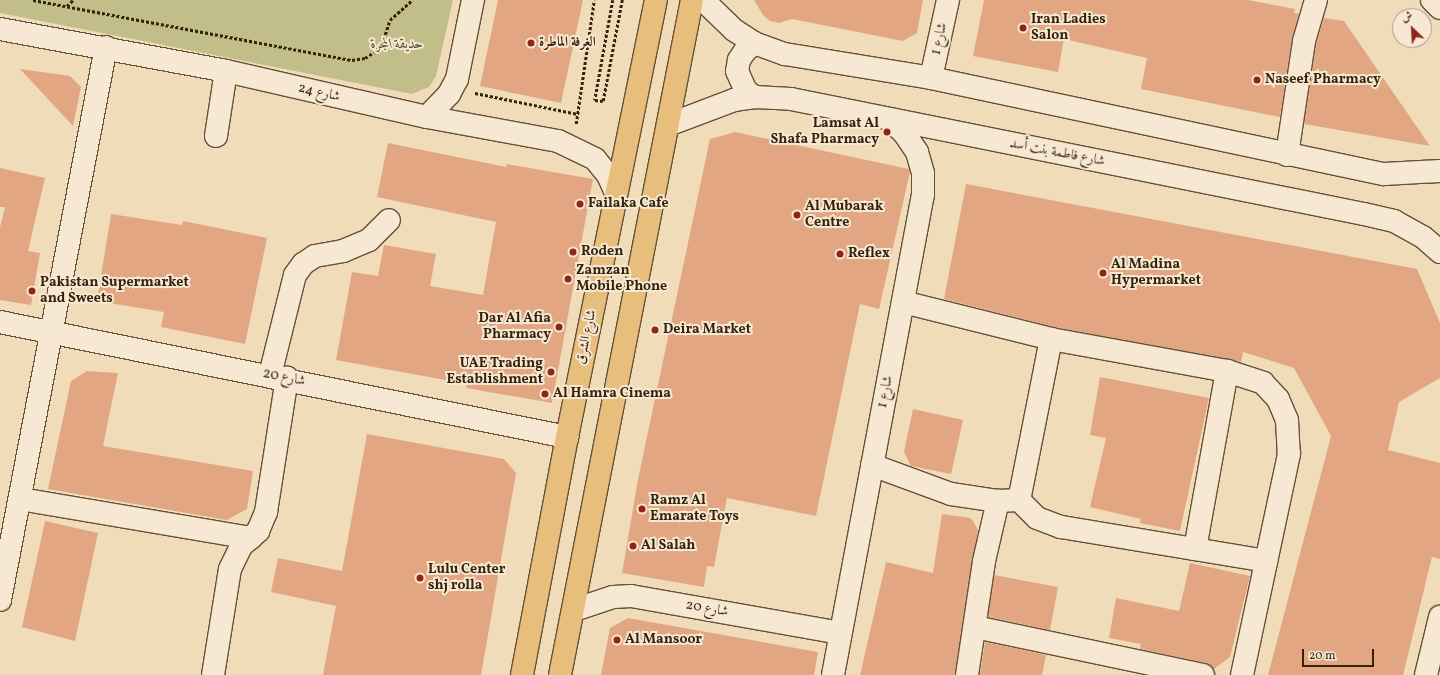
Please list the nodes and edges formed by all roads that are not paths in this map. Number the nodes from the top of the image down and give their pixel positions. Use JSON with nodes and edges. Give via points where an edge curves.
{"nodes":[{"id":1,"x":474,"y":0,"type":"edge"},
{"id":2,"x":656,"y":0,"type":"edge"},
{"id":3,"x":692,"y":0,"type":"edge"},
{"id":4,"x":703,"y":0,"type":"edge"},
{"id":5,"x":948,"y":0,"type":"edge"},
{"id":6,"x":1316,"y":0,"type":"edge"},
{"id":7,"x":1432,"y":0,"type":"edge"},
{"id":8,"x":1440,"y":8,"type":"edge"},
{"id":9,"x":0,"y":29,"type":"edge"},
{"id":10,"x":754,"y":42,"type":"junction"},
{"id":11,"x":106,"y":47,"type":"junction"},
{"id":12,"x":226,"y":71,"type":"junction"},
{"id":13,"x":931,"y":78,"type":"junction"},
{"id":14,"x":755,"y":97,"type":"junction"},
{"id":15,"x":427,"y":117,"type":"junction"},
{"id":16,"x":889,"y":119,"type":"junction"},
{"id":17,"x":668,"y":125,"type":"junction"},
{"id":18,"x":216,"y":136,"type":"dead end"},
{"id":19,"x":1287,"y":155,"type":"junction"},
{"id":20,"x":1440,"y":171,"type":"edge"},
{"id":21,"x":616,"y":193,"type":"junction"},
{"id":22,"x":389,"y":220,"type":"dead end"},
{"id":23,"x":1440,"y":252,"type":"edge"},
{"id":24,"x":903,"y":302,"type":"junction"},
{"id":25,"x":0,"y":322,"type":"edge"},
{"id":26,"x":52,"y":331,"type":"junction"},
{"id":27,"x":1051,"y":339,"type":"junction"},
{"id":28,"x":1227,"y":371,"type":"junction"},
{"id":29,"x":278,"y":376,"type":"junction"},
{"id":30,"x":567,"y":436,"type":"junction"},
{"id":31,"x":872,"y":464,"type":"junction"},
{"id":32,"x":20,"y":500,"type":"junction"},
{"id":33,"x":1019,"y":500,"type":"junction"},
{"id":34,"x":998,"y":501,"type":"junction"},
{"id":35,"x":251,"y":538,"type":"junction"},
{"id":36,"x":1195,"y":549,"type":"junction"},
{"id":37,"x":1266,"y":561,"type":"junction"},
{"id":38,"x":0,"y":600,"type":"edge"},
{"id":39,"x":574,"y":610,"type":"junction"},
{"id":40,"x":1440,"y":617,"type":"edge"},
{"id":41,"x":975,"y":627,"type":"junction"},
{"id":42,"x":840,"y":633,"type":"junction"},
{"id":43,"x":213,"y":675,"type":"edge"},
{"id":44,"x":522,"y":675,"type":"edge"},
{"id":45,"x":560,"y":675,"type":"edge"},
{"id":46,"x":833,"y":675,"type":"edge"},
{"id":47,"x":967,"y":675,"type":"edge"},
{"id":48,"x":1203,"y":675,"type":"edge"},
{"id":49,"x":1242,"y":675,"type":"edge"},
{"id":50,"x":1426,"y":675,"type":"edge"}],
"edges":[{"from":1,"to":15,"type":"street","via":[[457,79],[449,94]]},
{"from":2,"to":21,"type":"main road","name":"شارع الشرق"},
{"from":3,"to":17,"type":"main road"},
{"from":4,"to":10,"type":"street","via":[[734,30]]},
{"from":5,"to":13,"type":"street","name":"شارع 1"},
{"from":6,"to":19,"type":"street","via":[[1304,41]]},
{"from":7,"to":8,"type":"street"},
{"from":9,"to":11,"type":"street","name":"شارع 24"},
{"from":10,"to":13,"type":"street","via":[[785,54]]},
{"from":10,"to":14,"type":"street","via":[[739,60],[737,71],[746,91]]},
{"from":11,"to":12,"type":"street","name":"شارع 24"},
{"from":11,"to":26,"type":"street"},
{"from":12,"to":15,"type":"street","name":"شارع 24"},
{"from":12,"to":18,"type":"street"},
{"from":13,"to":19,"type":"street"},
{"from":14,"to":16,"type":"street","name":"شارع فاطمة بنت أسد","via":[[791,99]]},
{"from":14,"to":17,"type":"street","name":"شارع فاطمة بنت أسد","via":[[715,106]]},
{"from":15,"to":21,"type":"street","name":"شارع 24","via":[[537,137],[573,147],[595,159],[608,175]]},
{"from":16,"to":23,"type":"street","name":"شارع فاطمة بنت أسد","via":[[1372,215],[1394,221],[1423,237]]},
{"from":16,"to":24,"type":"street","name":"شارع 1","via":[[905,134],[917,152],[923,173],[923,195]]},
{"from":17,"to":39,"type":"main road"},
{"from":19,"to":20,"type":"street","via":[[1384,174]]},
{"from":21,"to":30,"type":"main road","name":"شارع الشرق"},
{"from":22,"to":29,"type":"street","via":[[369,240],[343,251],[315,256],[303,264],[294,275]]},
{"from":24,"to":27,"type":"street"},
{"from":24,"to":31,"type":"street","name":"شارع 1"},
{"from":25,"to":26,"type":"street","name":"شارع 20"},
{"from":26,"to":29,"type":"street","name":"شارع 20"},
{"from":26,"to":32,"type":"street"},
{"from":27,"to":28,"type":"street"},
{"from":27,"to":33,"type":"street"},
{"from":28,"to":36,"type":"street"},
{"from":28,"to":37,"type":"street","via":[[1263,383],[1278,399],[1287,420],[1289,454]]},
{"from":29,"to":30,"type":"street","name":"شارع 20"},
{"from":29,"to":35,"type":"street","via":[[266,512],[263,522]]},
{"from":30,"to":44,"type":"main road","name":"شارع الشرق"},
{"from":31,"to":34,"type":"street","via":[[950,494]]},
{"from":31,"to":42,"type":"street","name":"شارع 1"},
{"from":32,"to":35,"type":"street"},
{"from":32,"to":38,"type":"street"},
{"from":33,"to":34,"type":"street"},
{"from":33,"to":36,"type":"street","via":[[1037,518],[1049,524]]},
{"from":34,"to":41,"type":"street","via":[[984,561]]},
{"from":35,"to":43,"type":"street","via":[[241,546],[230,568]]},
{"from":36,"to":37,"type":"street"},
{"from":37,"to":49,"type":"street"},
{"from":39,"to":42,"type":"street","name":"شارع 20","via":[[602,600],[631,596]]},
{"from":39,"to":45,"type":"main road"},
{"from":40,"to":50,"type":"street"},
{"from":41,"to":47,"type":"street"},
{"from":41,"to":48,"type":"street"},
{"from":42,"to":46,"type":"street","name":"شارع 1"}]}
